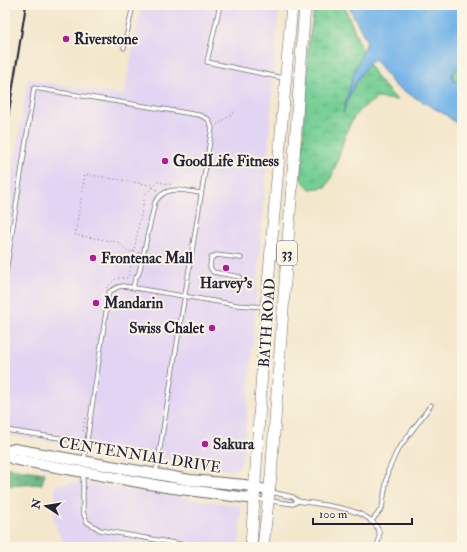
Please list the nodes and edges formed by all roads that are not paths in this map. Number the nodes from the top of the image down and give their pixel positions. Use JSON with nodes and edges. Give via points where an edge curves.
{"nodes":[{"id":1,"x":133,"y":5,"type":"edge"},
{"id":2,"x":220,"y":5,"type":"edge"},
{"id":3,"x":292,"y":5,"type":"edge"},
{"id":4,"x":305,"y":5,"type":"edge"},
{"id":5,"x":124,"y":48,"type":"dead end"},
{"id":6,"x":286,"y":78,"type":"junction"},
{"id":7,"x":201,"y":193,"type":"junction"},
{"id":8,"x":242,"y":258,"type":"dead end"},
{"id":9,"x":240,"y":277,"type":"dead end"},
{"id":10,"x":5,"y":279,"type":"edge"},
{"id":11,"x":133,"y":288,"type":"junction"},
{"id":12,"x":186,"y":296,"type":"junction"},
{"id":13,"x":266,"y":307,"type":"junction"},
{"id":14,"x":431,"y":405,"type":"dead end"},
{"id":15,"x":5,"y":430,"type":"edge"},
{"id":16,"x":87,"y":442,"type":"junction"},
{"id":17,"x":5,"y":453,"type":"edge"},
{"id":18,"x":83,"y":467,"type":"junction"},
{"id":19,"x":156,"y":474,"type":"junction"},
{"id":20,"x":255,"y":487,"type":"junction"},
{"id":21,"x":269,"y":496,"type":"junction"},
{"id":22,"x":254,"y":499,"type":"junction"},
{"id":23,"x":298,"y":501,"type":"junction"},
{"id":24,"x":371,"y":522,"type":"junction"},
{"id":25,"x":197,"y":547,"type":"edge"},
{"id":26,"x":251,"y":547,"type":"edge"},
{"id":27,"x":263,"y":547,"type":"edge"},
{"id":28,"x":377,"y":547,"type":"edge"}],
"edges":[{"from":1,"to":5,"type":"lane"},
{"from":2,"to":6,"type":"lane","via":[[208,62]]},
{"from":3,"to":6,"type":"main road","name":"BATH ROAD","number":"33"},
{"from":4,"to":21,"type":"main road","name":"BATH ROAD","number":"33"},
{"from":6,"to":13,"type":"main road","name":"BATH ROAD","number":"33"},
{"from":7,"to":10,"type":"lane","via":[[212,128],[208,119],[199,115],[34,88]]},
{"from":7,"to":11,"type":"lane","via":[[169,189],[161,193],[155,202],[139,273]]},
{"from":7,"to":12,"type":"lane"},
{"from":8,"to":9,"type":"lane","via":[[216,255],[211,258],[210,267],[213,272]]},
{"from":11,"to":12,"type":"lane"},
{"from":11,"to":16,"type":"lane","via":[[118,286],[109,292]]},
{"from":12,"to":13,"type":"lane"},
{"from":12,"to":19,"type":"lane"},
{"from":13,"to":20,"type":"main road","name":"BATH ROAD","number":"33"},
{"from":14,"to":24,"type":"lane","via":[[397,451],[388,471],[382,508]]},
{"from":15,"to":16,"type":"lane"},
{"from":16,"to":18,"type":"lane"},
{"from":17,"to":18,"type":"main road","name":"CENTENNIAL DRIVE","via":[[13,459]]},
{"from":18,"to":19,"type":"main road","name":"CENTENNIAL DRIVE"},
{"from":18,"to":22,"type":"main road","name":"CENTENNIAL DRIVE","via":[[166,487]]},
{"from":18,"to":25,"type":"lane","via":[[83,512],[87,522],[100,530]]},
{"from":19,"to":20,"type":"main road","name":"CENTENNIAL DRIVE"},
{"from":20,"to":21,"type":"main road","name":"CENTENNIAL DRIVE"},
{"from":20,"to":22,"type":"main road","name":"BATH ROAD","number":"33"},
{"from":21,"to":22,"type":"lane"},
{"from":21,"to":23,"type":"lane","via":[[293,497]]},
{"from":21,"to":23,"type":"lane","via":[[293,504]]},
{"from":21,"to":27,"type":"main road","name":"BATH ROAD","number":"33"},
{"from":22,"to":26,"type":"main road","name":"BATH ROAD","number":"33"},
{"from":23,"to":24,"type":"lane","via":[[356,511]]},
{"from":24,"to":28,"type":"lane","via":[[379,532]]}]}
